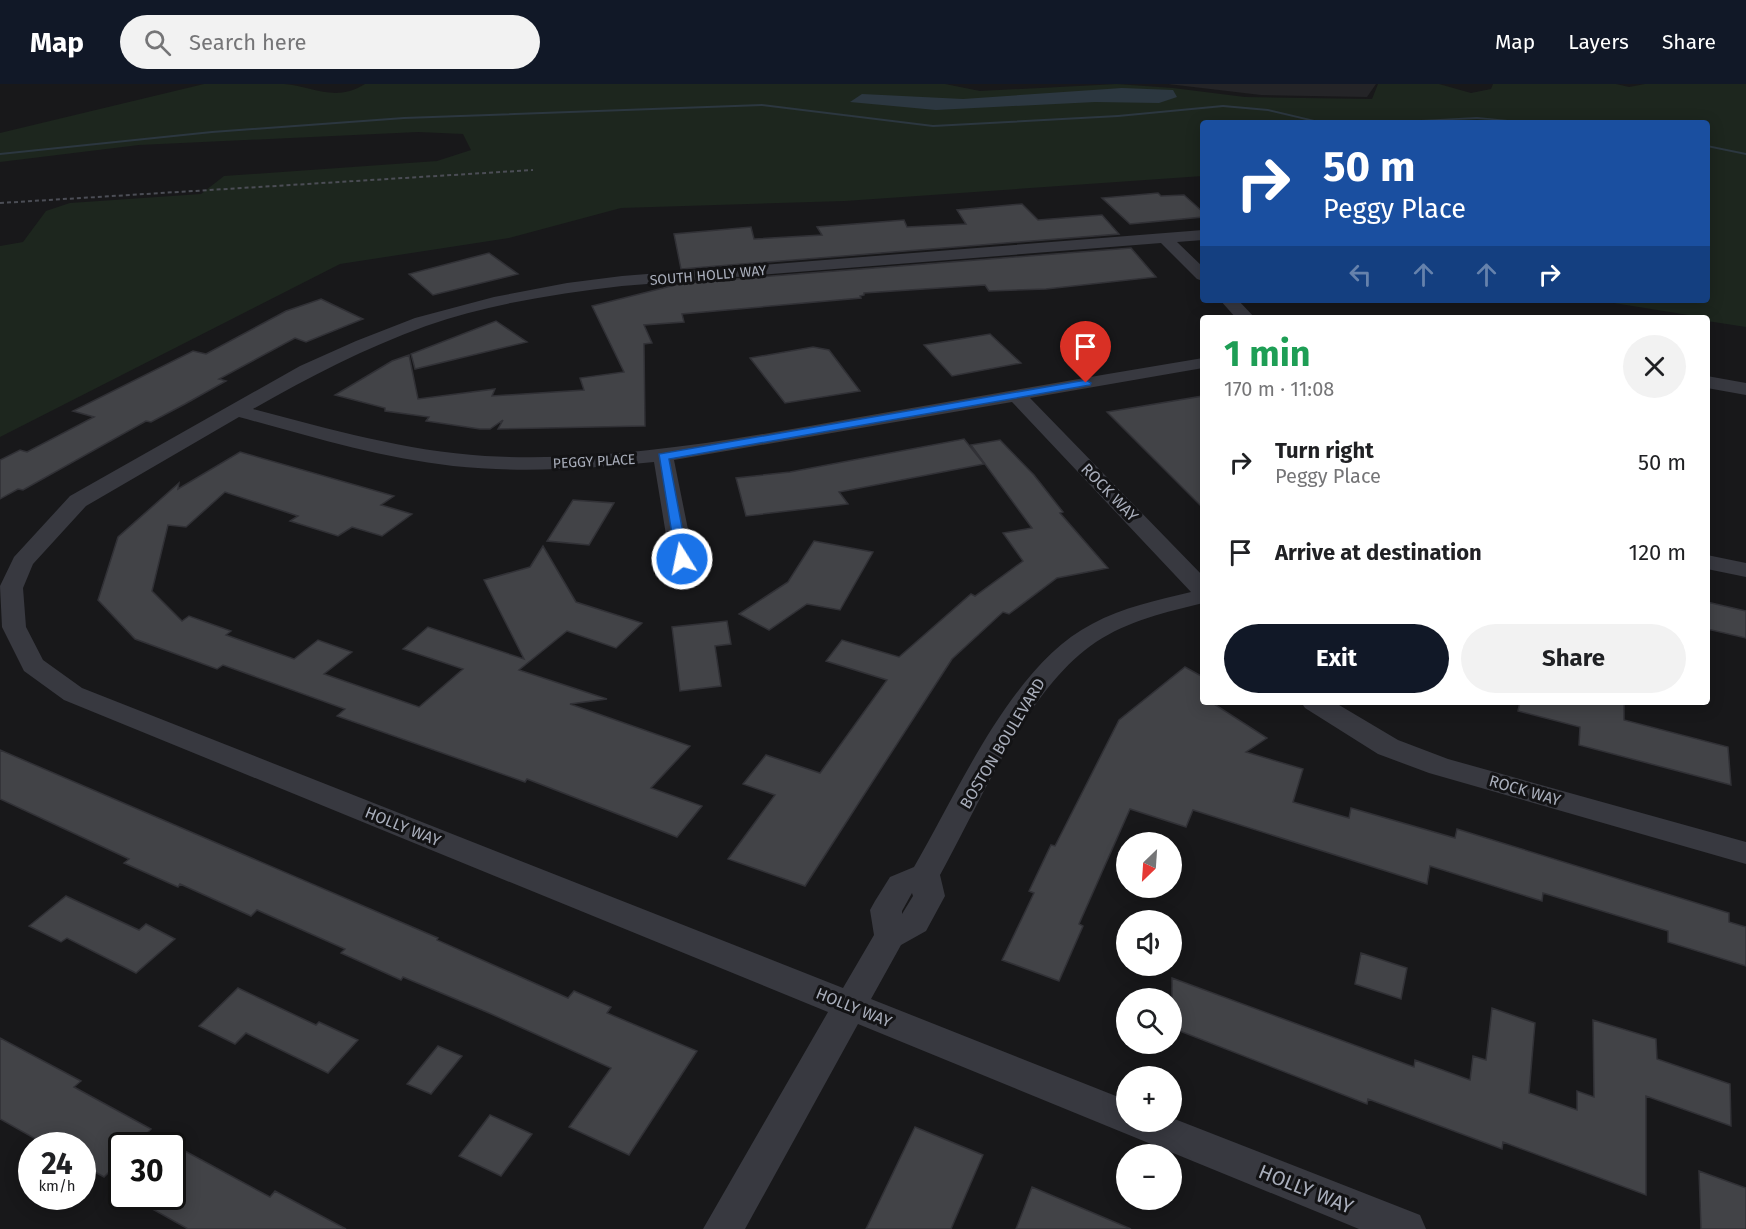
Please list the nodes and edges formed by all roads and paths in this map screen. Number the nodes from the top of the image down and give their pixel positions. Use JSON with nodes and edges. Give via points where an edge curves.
{"nodes":[{"id":1,"x":1200,"y":235,"type":"edge"},
{"id":2,"x":1165,"y":238,"type":"junction"},
{"id":3,"x":1200,"y":273,"type":"edge"},
{"id":4,"x":1231,"y":303,"type":"edge"},
{"id":5,"x":1243,"y":315,"type":"edge"},
{"id":6,"x":1200,"y":364,"type":"edge"},
{"id":7,"x":1710,"y":383,"type":"edge"},
{"id":8,"x":1746,"y":389,"type":"edge"},
{"id":9,"x":1016,"y":395,"type":"junction"},
{"id":10,"x":235,"y":410,"type":"junction"},
{"id":11,"x":663,"y":457,"type":"junction"},
{"id":12,"x":682,"y":559,"type":"dead end"},
{"id":13,"x":1710,"y":563,"type":"edge"},
{"id":14,"x":1746,"y":570,"type":"edge"},
{"id":15,"x":1200,"y":587,"type":"edge"},
{"id":16,"x":5,"y":589,"type":"edge"},
{"id":17,"x":1200,"y":597,"type":"edge"},
{"id":18,"x":1319,"y":705,"type":"edge"},
{"id":19,"x":1746,"y":853,"type":"edge"},
{"id":20,"x":850,"y":1005,"type":"junction"},
{"id":21,"x":1116,"y":1113,"type":"edge"},
{"id":22,"x":1164,"y":1132,"type":"edge"},
{"id":23,"x":723,"y":1229,"type":"edge"},
{"id":24,"x":1406,"y":1229,"type":"edge"}],
"edges":[{"from":1,"to":2,"type":"street","name":"SOUTH HOLLY WAY"},
{"from":2,"to":3,"type":"street"},
{"from":2,"to":10,"type":"street","name":"SOUTH HOLLY WAY","via":[[567,288],[421,322],[308,370]]},
{"from":4,"to":5,"type":"street"},
{"from":6,"to":9,"type":"street","name":"PEGGY PLACE"},
{"from":7,"to":8,"type":"street"},
{"from":9,"to":11,"type":"street","name":"PEGGY PLACE"},
{"from":9,"to":15,"type":"street","name":"ROCK WAY"},
{"from":10,"to":11,"type":"street","name":"PEGGY PLACE","via":[[370,447],[426,457],[548,463]]},
{"from":10,"to":16,"type":"street","name":"HOLLY WAY","via":[[78,501],[46,533]]},
{"from":11,"to":12,"type":"street"},
{"from":13,"to":14,"type":"street"},
{"from":16,"to":20,"type":"street","name":"HOLLY WAY","via":[[14,627],[33,665],[73,694]]},
{"from":17,"to":20,"type":"street","name":"BOSTON BOULEVARD","via":[[1136,613],[1089,636],[1060,656],[1037,681],[925,875],[929,896],[915,922],[890,936]]},
{"from":18,"to":19,"type":"street","name":"ROCK WAY","via":[[1388,747],[1439,766]]},
{"from":20,"to":21,"type":"street","name":"HOLLY WAY"},
{"from":20,"to":23,"type":"street","name":"BOSTON BOULEVARD"},
{"from":22,"to":24,"type":"street","name":"HOLLY WAY"}]}
